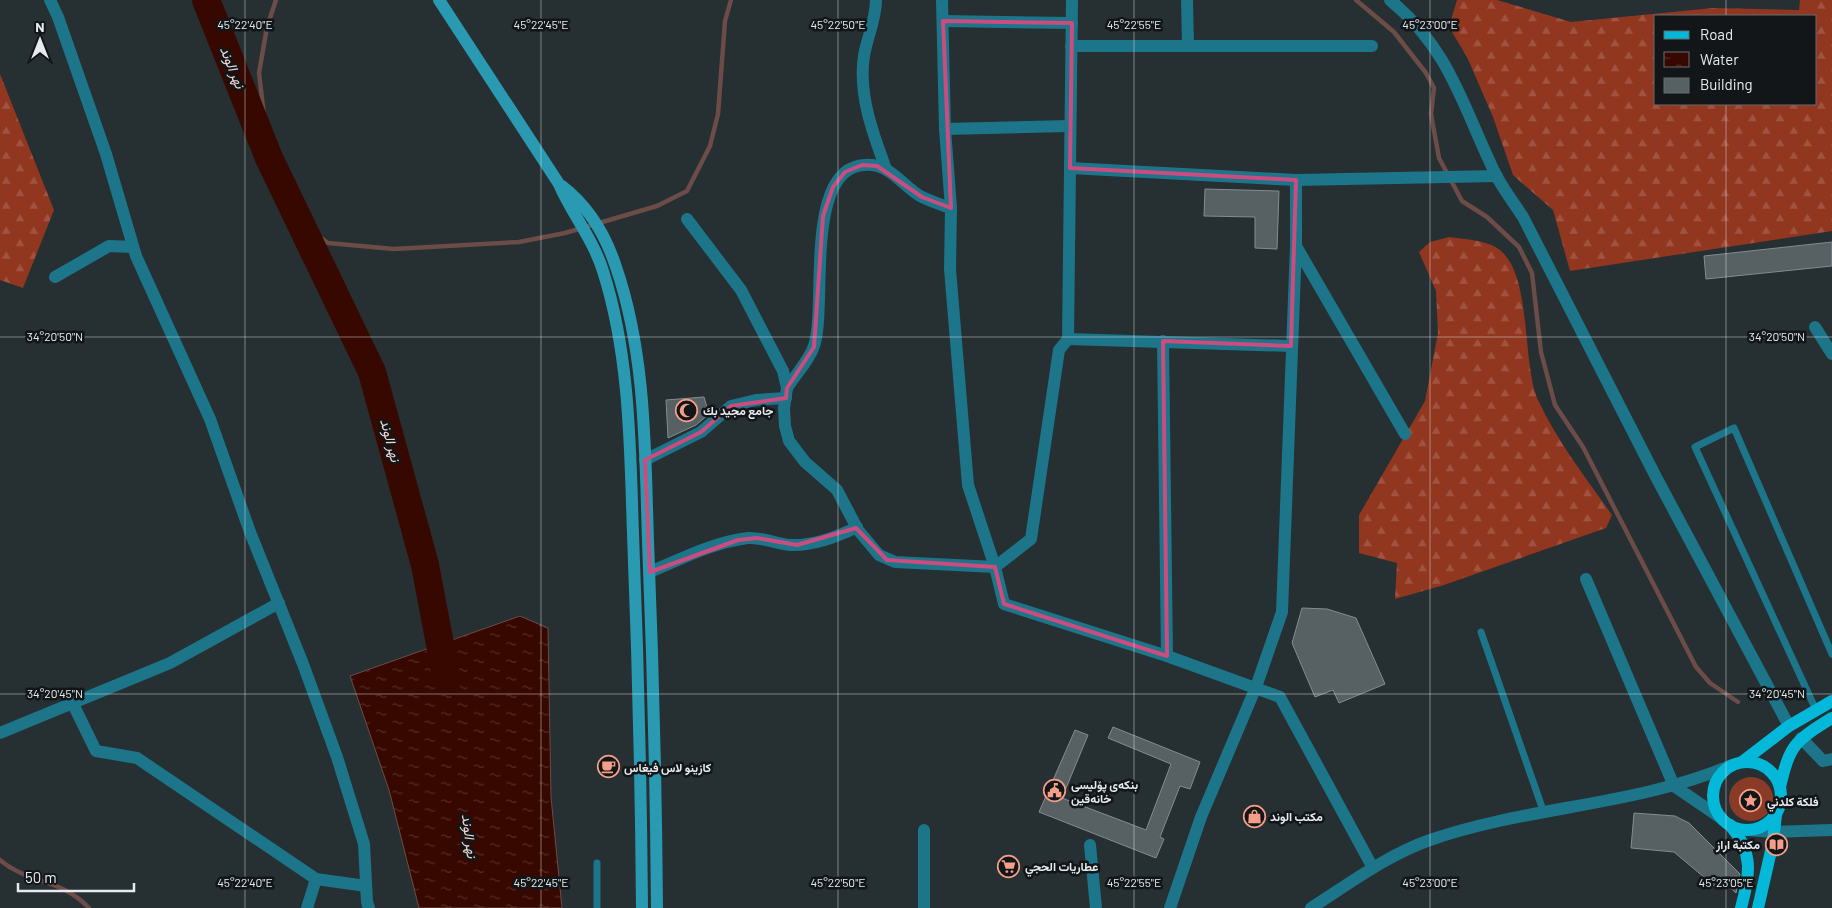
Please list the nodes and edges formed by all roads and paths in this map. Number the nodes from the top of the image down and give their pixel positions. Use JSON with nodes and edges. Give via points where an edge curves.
{"nodes":[{"id":1,"x":50,"y":0,"type":"edge"},
{"id":2,"x":439,"y":0,"type":"edge"},
{"id":3,"x":876,"y":0,"type":"edge"},
{"id":4,"x":942,"y":0,"type":"edge"},
{"id":5,"x":1072,"y":0,"type":"edge"},
{"id":6,"x":1188,"y":0,"type":"edge"},
{"id":7,"x":1390,"y":0,"type":"edge"},
{"id":8,"x":943,"y":21,"type":"junction"},
{"id":9,"x":1072,"y":23,"type":"junction"},
{"id":10,"x":1071,"y":46,"type":"junction"},
{"id":11,"x":1188,"y":46,"type":"junction"},
{"id":12,"x":1372,"y":46,"type":"dead end"},
{"id":13,"x":1070,"y":126,"type":"junction"},
{"id":14,"x":945,"y":129,"type":"junction"},
{"id":15,"x":1070,"y":168,"type":"junction"},
{"id":16,"x":886,"y":169,"type":"junction"},
{"id":17,"x":1497,"y":176,"type":"junction"},
{"id":18,"x":1296,"y":180,"type":"junction"},
{"id":19,"x":951,"y":208,"type":"junction"},
{"id":20,"x":581,"y":213,"type":"junction"},
{"id":21,"x":686,"y":219,"type":"dead end"},
{"id":22,"x":1296,"y":245,"type":"junction"},
{"id":23,"x":133,"y":247,"type":"junction"},
{"id":24,"x":55,"y":277,"type":"dead end"},
{"id":25,"x":1815,"y":327,"type":"dead end"},
{"id":26,"x":1068,"y":339,"type":"junction"},
{"id":27,"x":1163,"y":340,"type":"junction"},
{"id":28,"x":1291,"y":346,"type":"junction"},
{"id":29,"x":1832,"y":354,"type":"edge"},
{"id":30,"x":786,"y":393,"type":"junction"},
{"id":31,"x":1405,"y":434,"type":"dead end"},
{"id":32,"x":645,"y":460,"type":"junction"},
{"id":33,"x":857,"y":528,"type":"junction"},
{"id":34,"x":995,"y":567,"type":"junction"},
{"id":35,"x":650,"y":572,"type":"junction"},
{"id":36,"x":1586,"y":579,"type":"dead end"},
{"id":37,"x":279,"y":603,"type":"junction"},
{"id":38,"x":1481,"y":632,"type":"dead end"},
{"id":39,"x":1832,"y":654,"type":"edge"},
{"id":40,"x":1167,"y":656,"type":"junction"},
{"id":41,"x":1256,"y":687,"type":"junction"},
{"id":42,"x":1832,"y":701,"type":"edge"},
{"id":43,"x":73,"y":704,"type":"junction"},
{"id":44,"x":1816,"y":710,"type":"junction"},
{"id":45,"x":1832,"y":718,"type":"edge"},
{"id":46,"x":1789,"y":726,"type":"junction"},
{"id":47,"x":0,"y":733,"type":"edge"},
{"id":48,"x":1801,"y":738,"type":"junction"},
{"id":49,"x":1832,"y":759,"type":"edge"},
{"id":50,"x":1737,"y":764,"type":"junction"},
{"id":51,"x":1674,"y":786,"type":"junction"},
{"id":52,"x":1780,"y":787,"type":"junction"},
{"id":53,"x":1544,"y":813,"type":"junction"},
{"id":54,"x":1776,"y":814,"type":"junction"},
{"id":55,"x":1726,"y":821,"type":"junction"},
{"id":56,"x":924,"y":830,"type":"dead end"},
{"id":57,"x":1748,"y":830,"type":"junction"},
{"id":58,"x":1832,"y":830,"type":"edge"},
{"id":59,"x":1773,"y":832,"type":"junction"},
{"id":60,"x":1090,"y":844,"type":"dead end"},
{"id":61,"x":597,"y":862,"type":"dead end"},
{"id":62,"x":1373,"y":868,"type":"junction"},
{"id":63,"x":316,"y":879,"type":"junction"},
{"id":64,"x":366,"y":886,"type":"junction"},
{"id":65,"x":307,"y":908,"type":"edge"},
{"id":66,"x":369,"y":908,"type":"edge"},
{"id":67,"x":597,"y":908,"type":"edge"},
{"id":68,"x":642,"y":908,"type":"edge"},
{"id":69,"x":657,"y":908,"type":"edge"},
{"id":70,"x":924,"y":908,"type":"edge"},
{"id":71,"x":1096,"y":908,"type":"edge"},
{"id":72,"x":1170,"y":908,"type":"edge"},
{"id":73,"x":1311,"y":908,"type":"edge"},
{"id":74,"x":1741,"y":908,"type":"edge"},
{"id":75,"x":1758,"y":908,"type":"edge"}],
"edges":[{"from":1,"to":23,"type":"street","via":[[106,154]]},
{"from":2,"to":20,"type":"main road","via":[[559,184],[574,196]]},
{"from":3,"to":16,"type":"street","via":[[863,72],[872,127]]},
{"from":4,"to":8,"type":"street"},
{"from":5,"to":9,"type":"street"},
{"from":6,"to":11,"type":"street"},
{"from":7,"to":17,"type":"street","via":[[1410,16],[1443,58]]},
{"from":8,"to":9,"type":"street"},
{"from":8,"to":14,"type":"street"},
{"from":9,"to":10,"type":"street"},
{"from":10,"to":11,"type":"street"},
{"from":10,"to":13,"type":"street"},
{"from":11,"to":12,"type":"street"},
{"from":13,"to":14,"type":"street"},
{"from":13,"to":15,"type":"street"},
{"from":14,"to":19,"type":"street"},
{"from":15,"to":18,"type":"street"},
{"from":15,"to":26,"type":"street"},
{"from":16,"to":19,"type":"street","via":[[922,196]]},
{"from":16,"to":30,"type":"street","via":[[870,164],[854,168],[839,178],[828,198],[814,347]]},
{"from":17,"to":18,"type":"street"},
{"from":17,"to":46,"type":"street","via":[[1523,217]]},
{"from":18,"to":22,"type":"street"},
{"from":19,"to":34,"type":"street","via":[[950,269],[968,485]]},
{"from":20,"to":32,"type":"main road","via":[[608,246],[616,267],[641,393]]},
{"from":20,"to":68,"type":"main road","via":[[596,251],[616,324],[626,394],[640,711]]},
{"from":21,"to":30,"type":"street","via":[[741,290],[783,371]]},
{"from":22,"to":28,"type":"street"},
{"from":22,"to":31,"type":"street"},
{"from":23,"to":24,"type":"street","via":[[109,246]]},
{"from":23,"to":37,"type":"street","via":[[210,419]]},
{"from":25,"to":29,"type":"street"},
{"from":26,"to":27,"type":"street"},
{"from":26,"to":34,"type":"street","via":[[1059,350],[1031,538]]},
{"from":27,"to":28,"type":"street"},
{"from":27,"to":40,"type":"street"},
{"from":28,"to":41,"type":"street","via":[[1282,612]]},
{"from":30,"to":32,"type":"street","via":[[731,406],[701,432]]},
{"from":30,"to":33,"type":"street","via":[[785,426],[789,441],[805,462],[837,490]]},
{"from":32,"to":35,"type":"main road"},
{"from":33,"to":34,"type":"street","via":[[879,556],[887,560]]},
{"from":33,"to":35,"type":"street","via":[[797,545],[757,538],[738,540]]},
{"from":34,"to":40,"type":"street","via":[[1004,604]]},
{"from":35,"to":69,"type":"main road"},
{"from":36,"to":51,"type":"street"},
{"from":37,"to":43,"type":"street","via":[[170,663]]},
{"from":37,"to":64,"type":"street","via":[[337,757],[364,844]]},
{"from":38,"to":53,"type":"lane"},
{"from":39,"to":44,"type":"lane","via":[[1734,428],[1695,448]]},
{"from":40,"to":41,"type":"street"},
{"from":41,"to":62,"type":"street","via":[[1280,697]]},
{"from":41,"to":72,"type":"street","via":[[1201,817]]},
{"from":42,"to":44,"type":"main road"},
{"from":43,"to":47,"type":"street"},
{"from":43,"to":63,"type":"street","via":[[96,751],[137,758]]},
{"from":44,"to":46,"type":"main road"},
{"from":45,"to":48,"type":"main road"},
{"from":46,"to":50,"type":"main road"},
{"from":48,"to":49,"type":"street","via":[[1823,761]]},
{"from":48,"to":52,"type":"main road","via":[[1786,760]]},
{"from":50,"to":51,"type":"street"},
{"from":50,"to":52,"type":"main road","via":[[1761,765],[1776,778]]},
{"from":50,"to":55,"type":"main road","via":[[1718,779],[1714,789],[1716,809]]},
{"from":51,"to":53,"type":"street"},
{"from":51,"to":55,"type":"street"},
{"from":52,"to":54,"type":"main road"},
{"from":53,"to":62,"type":"street","via":[[1483,824],[1428,840]]},
{"from":54,"to":57,"type":"main road","via":[[1764,825]]},
{"from":54,"to":59,"type":"main road"},
{"from":55,"to":57,"type":"main road"},
{"from":55,"to":74,"type":"main road","via":[[1741,838],[1749,861]]},
{"from":56,"to":70,"type":"street"},
{"from":57,"to":59,"type":"street"},
{"from":58,"to":59,"type":"street"},
{"from":59,"to":75,"type":"main road"},
{"from":60,"to":71,"type":"street"},
{"from":61,"to":67,"type":"lane"},
{"from":62,"to":73,"type":"street"},
{"from":63,"to":64,"type":"street"},
{"from":63,"to":65,"type":"street"},
{"from":64,"to":66,"type":"street"}]}
